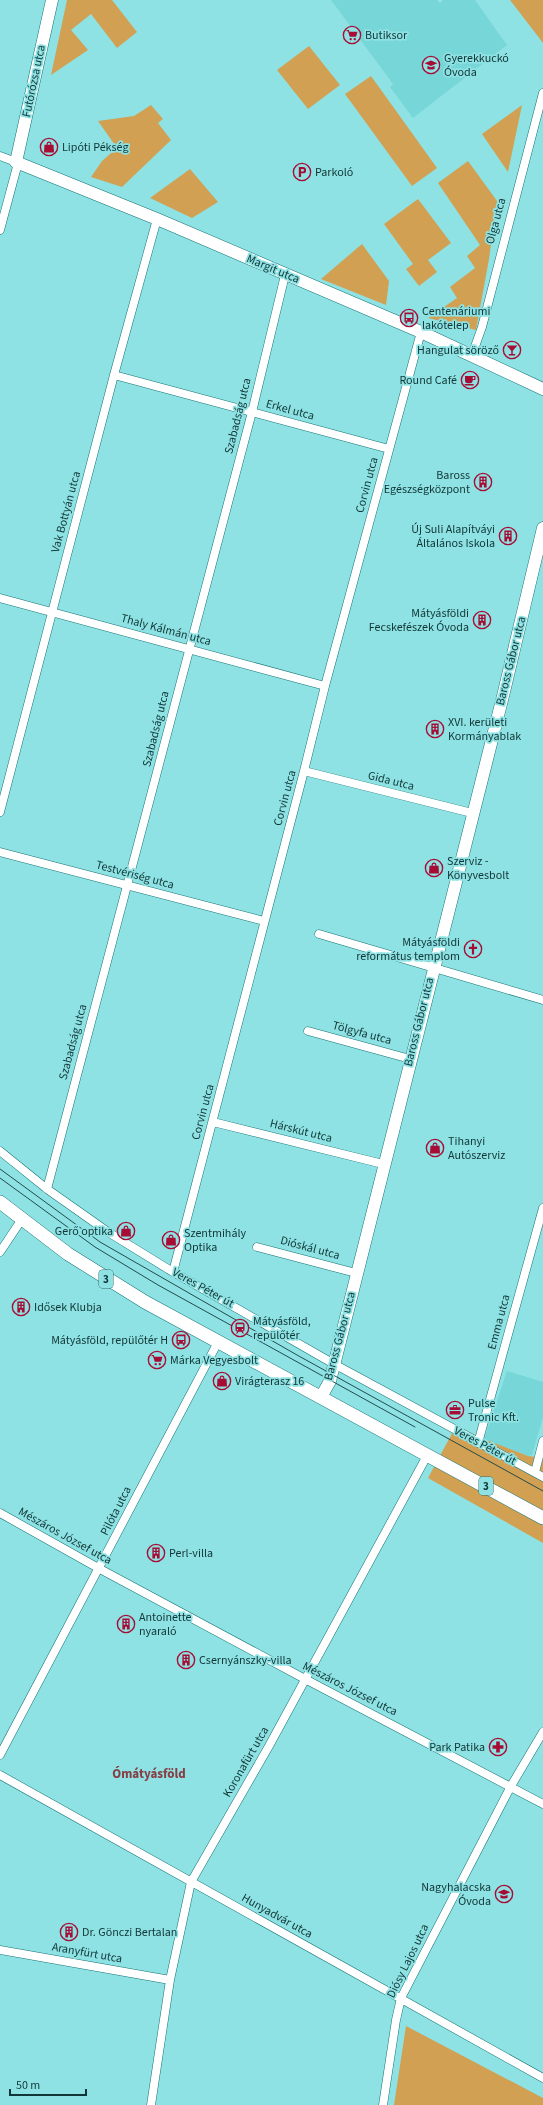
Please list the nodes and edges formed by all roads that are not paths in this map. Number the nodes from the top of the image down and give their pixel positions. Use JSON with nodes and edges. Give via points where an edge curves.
{"nodes":[{"id":1,"x":52,"y":0,"type":"edge"},
{"id":2,"x":543,"y":93,"type":"edge"},
{"id":3,"x":541,"y":107,"type":"edge"},
{"id":4,"x":0,"y":156,"type":"edge"},
{"id":5,"x":17,"y":163,"type":"junction"},
{"id":6,"x":157,"y":219,"type":"junction"},
{"id":7,"x":0,"y":230,"type":"edge"},
{"id":8,"x":285,"y":275,"type":"junction"},
{"id":9,"x":421,"y":332,"type":"junction"},
{"id":10,"x":472,"y":355,"type":"junction"},
{"id":11,"x":114,"y":375,"type":"junction"},
{"id":12,"x":543,"y":389,"type":"edge"},
{"id":13,"x":252,"y":412,"type":"junction"},
{"id":14,"x":389,"y":449,"type":"junction"},
{"id":15,"x":543,"y":528,"type":"edge"},
{"id":16,"x":0,"y":598,"type":"edge"},
{"id":17,"x":52,"y":612,"type":"junction"},
{"id":18,"x":189,"y":648,"type":"junction"},
{"id":19,"x":325,"y":686,"type":"junction"},
{"id":20,"x":304,"y":771,"type":"junction"},
{"id":21,"x":0,"y":812,"type":"edge"},
{"id":22,"x":472,"y":813,"type":"junction"},
{"id":23,"x":0,"y":852,"type":"edge"},
{"id":24,"x":128,"y":886,"type":"junction"},
{"id":25,"x":264,"y":921,"type":"junction"},
{"id":26,"x":319,"y":934,"type":"dead end"},
{"id":27,"x":433,"y":966,"type":"junction"},
{"id":28,"x":543,"y":998,"type":"edge"},
{"id":29,"x":308,"y":1030,"type":"dead end"},
{"id":30,"x":410,"y":1059,"type":"junction"},
{"id":31,"x":213,"y":1122,"type":"junction"},
{"id":32,"x":0,"y":1151,"type":"edge"},
{"id":33,"x":383,"y":1164,"type":"junction"},
{"id":34,"x":47,"y":1189,"type":"junction"},
{"id":35,"x":0,"y":1202,"type":"edge"},
{"id":36,"x":543,"y":1208,"type":"edge"},
{"id":37,"x":22,"y":1219,"type":"junction"},
{"id":38,"x":257,"y":1247,"type":"dead end"},
{"id":39,"x":0,"y":1252,"type":"edge"},
{"id":40,"x":173,"y":1272,"type":"junction"},
{"id":41,"x":356,"y":1273,"type":"junction"},
{"id":42,"x":218,"y":1342,"type":"junction"},
{"id":43,"x":334,"y":1364,"type":"junction"},
{"id":44,"x":321,"y":1397,"type":"junction"},
{"id":45,"x":543,"y":1441,"type":"edge"},
{"id":46,"x":478,"y":1443,"type":"junction"},
{"id":47,"x":428,"y":1454,"type":"junction"},
{"id":48,"x":535,"y":1472,"type":"junction"},
{"id":49,"x":543,"y":1477,"type":"edge"},
{"id":50,"x":0,"y":1513,"type":"edge"},
{"id":51,"x":543,"y":1518,"type":"edge"},
{"id":52,"x":100,"y":1569,"type":"junction"},
{"id":53,"x":305,"y":1680,"type":"junction"},
{"id":54,"x":543,"y":1732,"type":"edge"},
{"id":55,"x":0,"y":1755,"type":"edge"},
{"id":56,"x":0,"y":1775,"type":"edge"},
{"id":57,"x":511,"y":1786,"type":"junction"},
{"id":58,"x":543,"y":1804,"type":"edge"},
{"id":59,"x":191,"y":1882,"type":"junction"},
{"id":60,"x":0,"y":1950,"type":"edge"},
{"id":61,"x":170,"y":1980,"type":"junction"},
{"id":62,"x":401,"y":1998,"type":"junction"},
{"id":63,"x":543,"y":2078,"type":"edge"},
{"id":64,"x":150,"y":2105,"type":"edge"},
{"id":65,"x":383,"y":2105,"type":"edge"}],
"edges":[{"from":1,"to":5,"type":"street","name":"Futórózsa utca"},
{"from":2,"to":3,"type":"street","name":"Olga utca"},
{"from":3,"to":10,"type":"street","name":"Olga utca","via":[[482,327]]},
{"from":4,"to":5,"type":"street","name":"Margit utca"},
{"from":5,"to":6,"type":"street","name":"Margit utca"},
{"from":5,"to":7,"type":"street","name":"Futórózsa utca"},
{"from":6,"to":8,"type":"street","name":"Margit utca"},
{"from":6,"to":11,"type":"street","name":"Vak Bottyán utca"},
{"from":8,"to":9,"type":"street","name":"Margit utca"},
{"from":8,"to":13,"type":"street","name":"Szabadság utca"},
{"from":9,"to":10,"type":"street","name":"Margit utca"},
{"from":9,"to":14,"type":"street","name":"Corvin utca"},
{"from":10,"to":12,"type":"street","name":"Margit utca"},
{"from":11,"to":13,"type":"street","name":"Erkel utca"},
{"from":11,"to":17,"type":"street","name":"Vak Bottyán utca"},
{"from":13,"to":14,"type":"street","name":"Erkel utca"},
{"from":13,"to":18,"type":"street","name":"Szabadság utca"},
{"from":14,"to":19,"type":"street","name":"Corvin utca"},
{"from":15,"to":22,"type":"street","name":"Baross Gábor utca"},
{"from":16,"to":17,"type":"street","name":"Thaly Kálmán utca"},
{"from":17,"to":18,"type":"street","name":"Thaly Kálmán utca"},
{"from":17,"to":21,"type":"street","name":"Vak Bottyán utca"},
{"from":18,"to":19,"type":"street","name":"Thaly Kálmán utca"},
{"from":18,"to":24,"type":"street","name":"Szabadság utca"},
{"from":19,"to":20,"type":"street","name":"Corvin utca"},
{"from":20,"to":22,"type":"street","name":"Gida utca"},
{"from":20,"to":25,"type":"street","name":"Corvin utca"},
{"from":22,"to":27,"type":"street","name":"Baross Gábor utca"},
{"from":23,"to":24,"type":"street","name":"Testvériség utca"},
{"from":24,"to":25,"type":"street","name":"Testvériség utca"},
{"from":24,"to":34,"type":"street","name":"Szabadság utca"},
{"from":25,"to":31,"type":"street","name":"Corvin utca"},
{"from":26,"to":27,"type":"street"},
{"from":27,"to":28,"type":"street"},
{"from":27,"to":30,"type":"street","name":"Baross Gábor utca"},
{"from":29,"to":30,"type":"street","name":"Tölgyfa utca"},
{"from":30,"to":33,"type":"street","name":"Baross Gábor utca"},
{"from":31,"to":33,"type":"street","name":"Hárskút utca"},
{"from":31,"to":40,"type":"street","name":"Corvin utca"},
{"from":32,"to":34,"type":"street","name":"Veres Péter út"},
{"from":33,"to":41,"type":"street","name":"Baross Gábor utca"},
{"from":34,"to":40,"type":"street","name":"Veres Péter út","via":[[108,1232]]},
{"from":35,"to":37,"type":"main road","number":"3"},
{"from":36,"to":46,"type":"street","name":"Emma utca"},
{"from":37,"to":39,"type":"street"},
{"from":37,"to":42,"type":"main road","number":"3","via":[[102,1276]]},
{"from":38,"to":41,"type":"street","name":"Dióskál utca"},
{"from":40,"to":43,"type":"street","name":"Veres Péter út"},
{"from":41,"to":43,"type":"street","name":"Baross Gábor utca"},
{"from":42,"to":44,"type":"main road","number":"3"},
{"from":42,"to":52,"type":"street","name":"Pilóta utca"},
{"from":43,"to":44,"type":"street","name":"Baross Gábor utca","via":[[330,1381]]},
{"from":43,"to":46,"type":"street","name":"Veres Péter út"},
{"from":44,"to":47,"type":"main road","number":"3"},
{"from":45,"to":48,"type":"street"},
{"from":46,"to":48,"type":"street","name":"Veres Péter út"},
{"from":47,"to":51,"type":"main road","number":"3"},
{"from":47,"to":53,"type":"street","name":"Koronafürt utca"},
{"from":48,"to":49,"type":"street","name":"Veres Péter út"},
{"from":50,"to":52,"type":"street","name":"Mészáros József utca"},
{"from":52,"to":53,"type":"street","name":"Mészáros József utca"},
{"from":52,"to":55,"type":"street","name":"Pilóta utca"},
{"from":53,"to":57,"type":"street","name":"Mészáros József utca"},
{"from":53,"to":59,"type":"street","name":"Koronafürt utca"},
{"from":54,"to":57,"type":"street","name":"Diósy Lajos utca"},
{"from":56,"to":59,"type":"street","name":"Hunyadvár utca"},
{"from":57,"to":58,"type":"street","name":"Mészáros József utca"},
{"from":57,"to":62,"type":"street","name":"Diósy Lajos utca"},
{"from":59,"to":61,"type":"street","name":"Koronafürt utca"},
{"from":59,"to":62,"type":"street","name":"Hunyadvár utca"},
{"from":60,"to":61,"type":"street","name":"Aranyfürt utca"},
{"from":61,"to":64,"type":"street","name":"Koronafürt utca"},
{"from":62,"to":63,"type":"street","name":"Hunyadvár utca"},
{"from":62,"to":65,"type":"street","name":"Diósy Lajos utca"}]}
